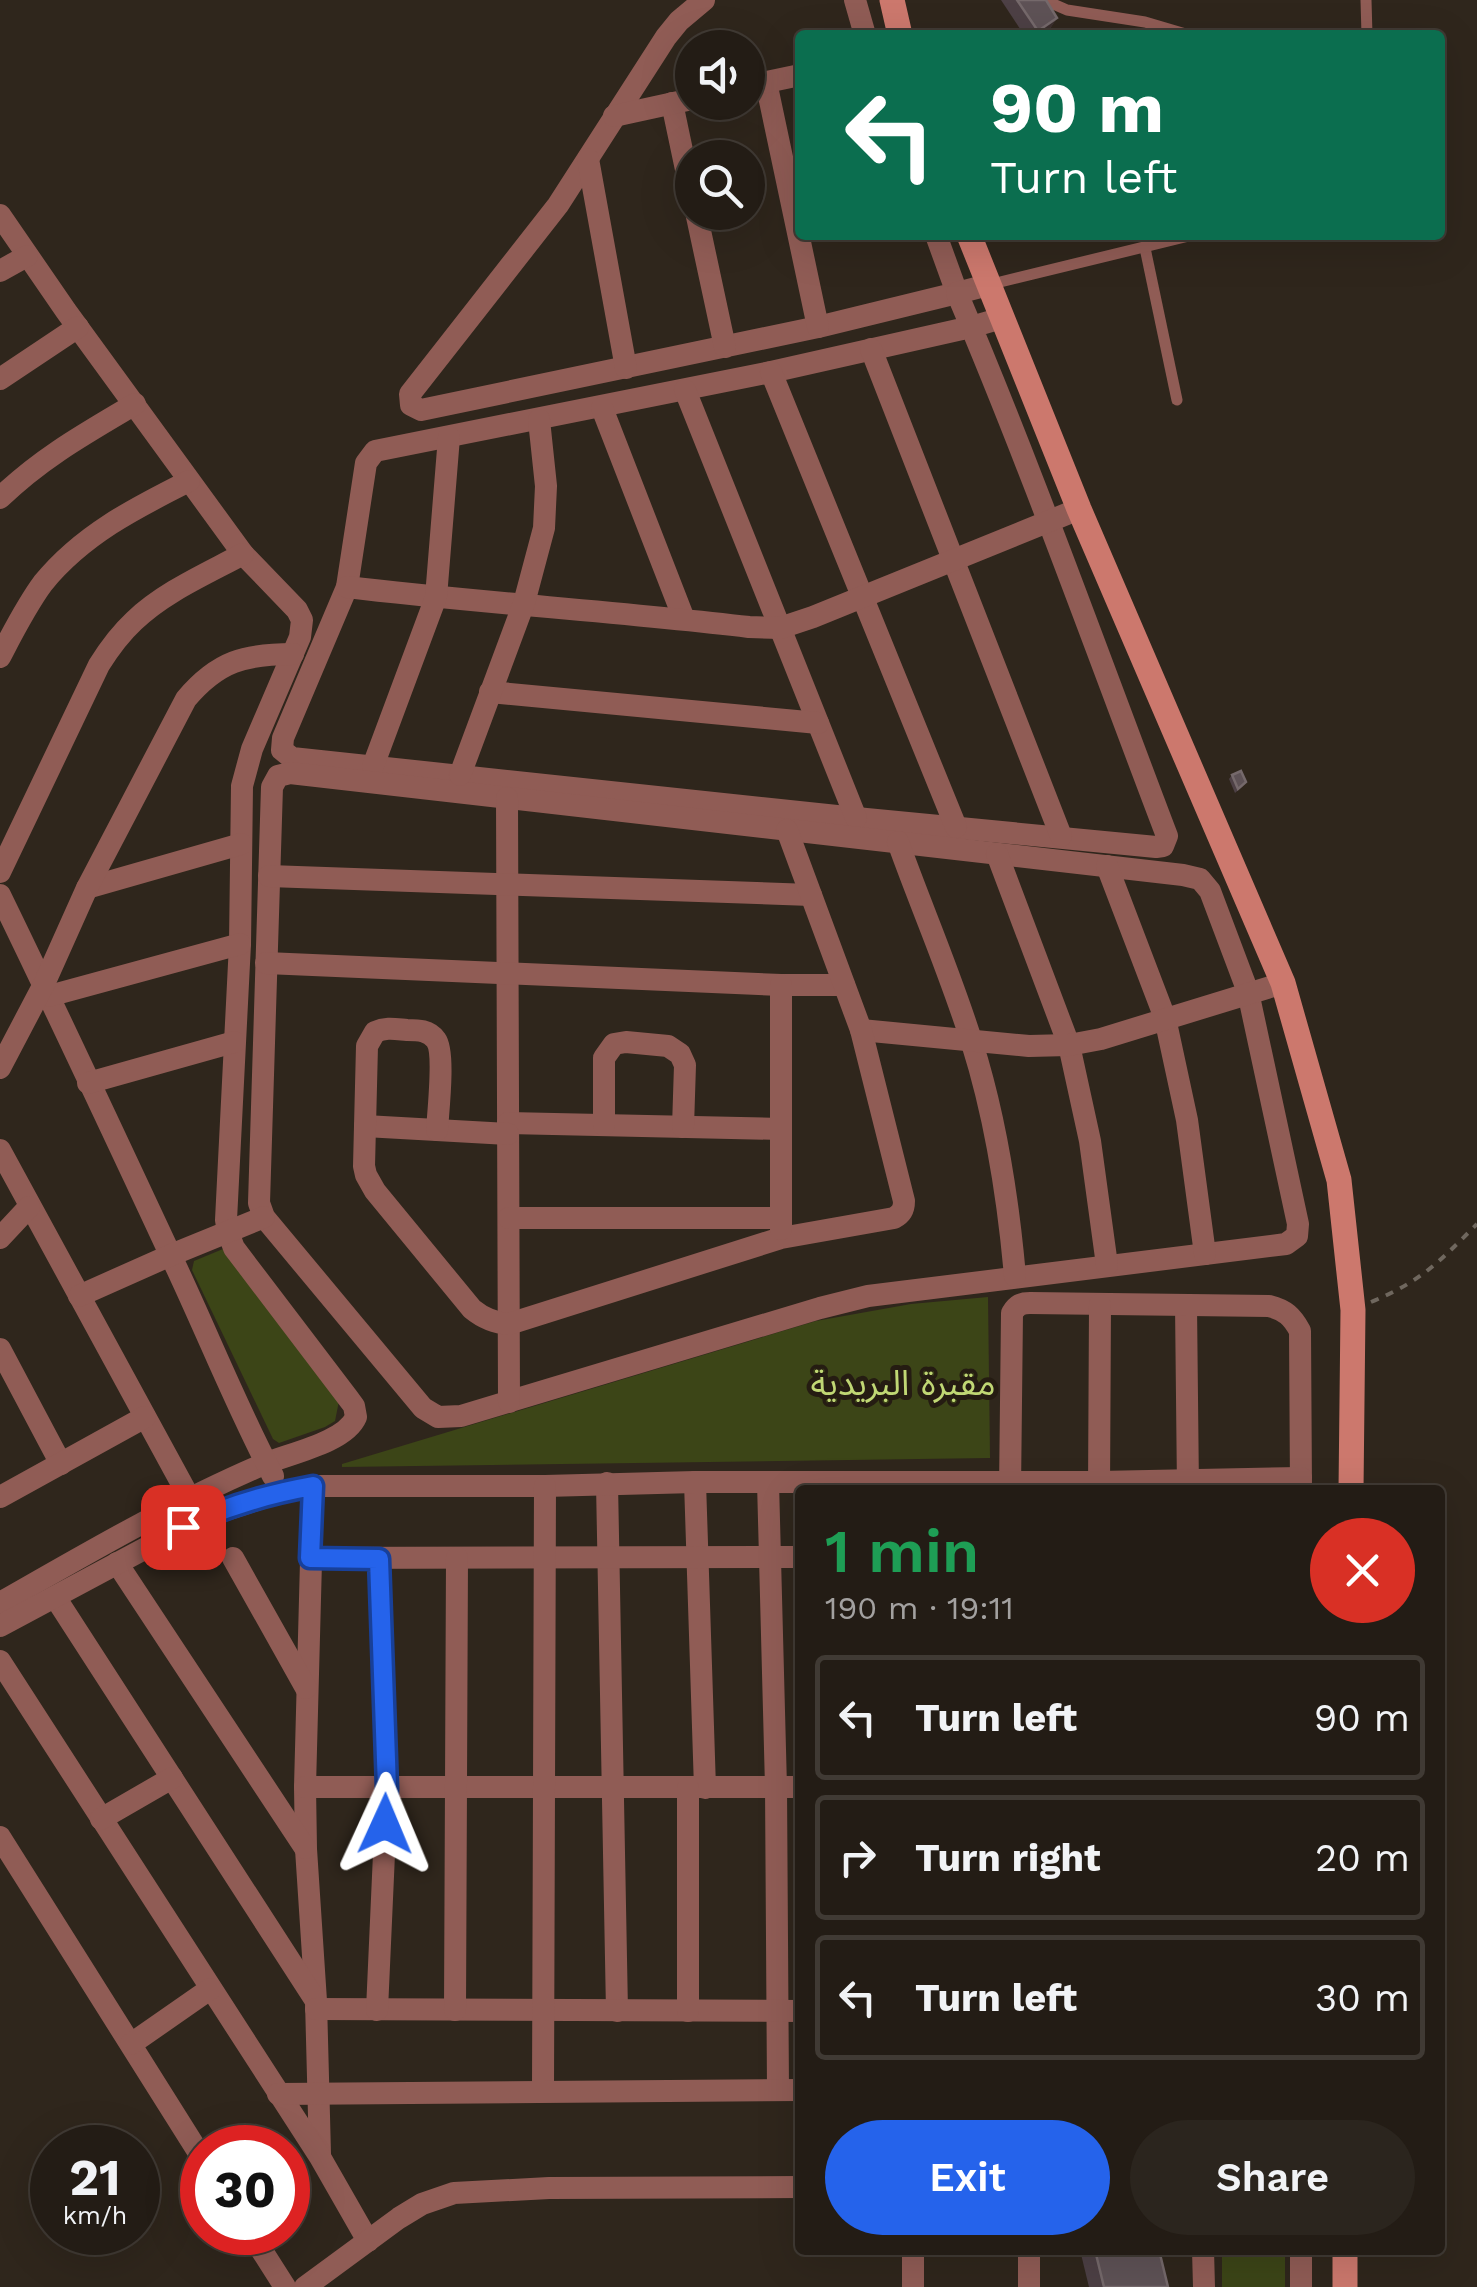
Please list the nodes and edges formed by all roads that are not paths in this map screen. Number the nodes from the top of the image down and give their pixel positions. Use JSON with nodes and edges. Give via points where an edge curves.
{"nodes":[{"id":1,"x":704,"y":0,"type":"edge"},
{"id":2,"x":855,"y":0,"type":"edge"},
{"id":3,"x":892,"y":0,"type":"edge"},
{"id":4,"x":1044,"y":0,"type":"edge"},
{"id":5,"x":1366,"y":0,"type":"edge"},
{"id":6,"x":864,"y":30,"type":"edge"},
{"id":7,"x":899,"y":30,"type":"edge"},
{"id":8,"x":1172,"y":30,"type":"edge"},
{"id":9,"x":1367,"y":30,"type":"edge"},
{"id":10,"x":795,"y":75,"type":"edge"},
{"id":11,"x":765,"y":82,"type":"edge"},
{"id":12,"x":675,"y":103,"type":"edge"},
{"id":13,"x":614,"y":116,"type":"junction"},
{"id":14,"x":765,"y":116,"type":"edge"},
{"id":15,"x":588,"y":159,"type":"junction"},
{"id":16,"x":3,"y":224,"type":"edge"},
{"id":17,"x":700,"y":230,"type":"edge"},
{"id":18,"x":795,"y":235,"type":"edge"},
{"id":19,"x":796,"y":240,"type":"edge"},
{"id":20,"x":938,"y":240,"type":"edge"},
{"id":21,"x":971,"y":240,"type":"edge"},
{"id":22,"x":1174,"y":240,"type":"edge"},
{"id":23,"x":1144,"y":248,"type":"junction"},
{"id":24,"x":27,"y":256,"type":"junction"},
{"id":25,"x":0,"y":271,"type":"edge"},
{"id":26,"x":988,"y":285,"type":"junction"},
{"id":27,"x":957,"y":294,"type":"junction"},
{"id":28,"x":1002,"y":318,"type":"junction"},
{"id":29,"x":818,"y":326,"type":"junction"},
{"id":30,"x":78,"y":327,"type":"junction"},
{"id":31,"x":971,"y":327,"type":"junction"},
{"id":32,"x":725,"y":347,"type":"junction"},
{"id":33,"x":870,"y":349,"type":"junction"},
{"id":34,"x":626,"y":368,"type":"junction"},
{"id":35,"x":771,"y":372,"type":"junction"},
{"id":36,"x":0,"y":379,"type":"edge"},
{"id":37,"x":685,"y":390,"type":"junction"},
{"id":38,"x":1177,"y":400,"type":"dead end"},
{"id":39,"x":135,"y":404,"type":"junction"},
{"id":40,"x":602,"y":408,"type":"junction"},
{"id":41,"x":539,"y":420,"type":"junction"},
{"id":42,"x":449,"y":437,"type":"junction"},
{"id":43,"x":189,"y":481,"type":"junction"},
{"id":44,"x":0,"y":498,"type":"edge"},
{"id":45,"x":1080,"y":509,"type":"junction"},
{"id":46,"x":1048,"y":522,"type":"junction"},
{"id":47,"x":242,"y":554,"type":"junction"},
{"id":48,"x":953,"y":560,"type":"junction"},
{"id":49,"x":347,"y":586,"type":"junction"},
{"id":50,"x":863,"y":596,"type":"junction"},
{"id":51,"x":436,"y":598,"type":"junction"},
{"id":52,"x":524,"y":604,"type":"junction"},
{"id":53,"x":684,"y":619,"type":"junction"},
{"id":54,"x":780,"y":628,"type":"junction"},
{"id":55,"x":293,"y":654,"type":"junction"},
{"id":56,"x":0,"y":657,"type":"edge"},
{"id":57,"x":490,"y":692,"type":"junction"},
{"id":58,"x":818,"y":724,"type":"junction"},
{"id":59,"x":373,"y":766,"type":"junction"},
{"id":60,"x":460,"y":775,"type":"junction"},
{"id":61,"x":507,"y":798,"type":"junction"},
{"id":62,"x":856,"y":818,"type":"junction"},
{"id":63,"x":956,"y":827,"type":"junction"},
{"id":64,"x":787,"y":830,"type":"junction"},
{"id":65,"x":1061,"y":836,"type":"junction"},
{"id":66,"x":898,"y":842,"type":"junction"},
{"id":67,"x":241,"y":844,"type":"junction"},
{"id":68,"x":997,"y":854,"type":"junction"},
{"id":69,"x":1107,"y":866,"type":"junction"},
{"id":70,"x":0,"y":872,"type":"edge"},
{"id":71,"x":269,"y":876,"type":"junction"},
{"id":72,"x":507,"y":884,"type":"junction"},
{"id":73,"x":87,"y":888,"type":"junction"},
{"id":74,"x":0,"y":895,"type":"edge"},
{"id":75,"x":811,"y":895,"type":"junction"},
{"id":76,"x":7,"y":928,"type":"edge"},
{"id":77,"x":240,"y":944,"type":"junction"},
{"id":78,"x":266,"y":963,"type":"junction"},
{"id":79,"x":508,"y":974,"type":"junction"},
{"id":80,"x":1283,"y":983,"type":"junction"},
{"id":81,"x":781,"y":985,"type":"junction"},
{"id":82,"x":844,"y":985,"type":"junction"},
{"id":83,"x":47,"y":990,"type":"junction"},
{"id":84,"x":1248,"y":992,"type":"junction"},
{"id":85,"x":1165,"y":1018,"type":"junction"},
{"id":86,"x":860,"y":1030,"type":"junction"},
{"id":87,"x":972,"y":1040,"type":"junction"},
{"id":88,"x":234,"y":1042,"type":"junction"},
{"id":89,"x":1069,"y":1045,"type":"junction"},
{"id":90,"x":0,"y":1068,"type":"edge"},
{"id":91,"x":88,"y":1083,"type":"junction"},
{"id":92,"x":604,"y":1125,"type":"junction"},
{"id":93,"x":364,"y":1126,"type":"junction"},
{"id":94,"x":683,"y":1127,"type":"junction"},
{"id":95,"x":508,"y":1129,"type":"junction"},
{"id":96,"x":781,"y":1129,"type":"junction"},
{"id":97,"x":437,"y":1130,"type":"junction"},
{"id":98,"x":0,"y":1150,"type":"edge"},
{"id":99,"x":29,"y":1207,"type":"junction"},
{"id":100,"x":264,"y":1217,"type":"junction"},
{"id":101,"x":508,"y":1218,"type":"junction"},
{"id":102,"x":780,"y":1228,"type":"junction"},
{"id":103,"x":228,"y":1232,"type":"junction"},
{"id":104,"x":0,"y":1238,"type":"edge"},
{"id":105,"x":1204,"y":1254,"type":"junction"},
{"id":106,"x":171,"y":1255,"type":"junction"},
{"id":107,"x":1107,"y":1266,"type":"junction"},
{"id":108,"x":1015,"y":1276,"type":"junction"},
{"id":109,"x":79,"y":1296,"type":"junction"},
{"id":110,"x":1100,"y":1305,"type":"junction"},
{"id":111,"x":1186,"y":1305,"type":"junction"},
{"id":112,"x":509,"y":1324,"type":"junction"},
{"id":113,"x":0,"y":1349,"type":"edge"},
{"id":114,"x":10,"y":1390,"type":"edge"},
{"id":115,"x":509,"y":1402,"type":"junction"},
{"id":116,"x":146,"y":1417,"type":"junction"},
{"id":117,"x":266,"y":1463,"type":"junction"},
{"id":118,"x":61,"y":1464,"type":"junction"},
{"id":119,"x":695,"y":1482,"type":"junction"},
{"id":120,"x":768,"y":1482,"type":"junction"},
{"id":121,"x":607,"y":1484,"type":"junction"},
{"id":122,"x":1188,"y":1484,"type":"edge"},
{"id":123,"x":1300,"y":1484,"type":"edge"},
{"id":124,"x":950,"y":1485,"type":"edge"},
{"id":125,"x":1010,"y":1485,"type":"edge"},
{"id":126,"x":1099,"y":1485,"type":"edge"},
{"id":127,"x":1144,"y":1485,"type":"edge"},
{"id":128,"x":1352,"y":1485,"type":"edge"},
{"id":129,"x":313,"y":1486,"type":"junction"},
{"id":130,"x":545,"y":1486,"type":"junction"},
{"id":131,"x":282,"y":1492,"type":"junction"},
{"id":132,"x":0,"y":1497,"type":"edge"},
{"id":133,"x":189,"y":1497,"type":"junction"},
{"id":134,"x":698,"y":1557,"type":"junction"},
{"id":135,"x":770,"y":1557,"type":"junction"},
{"id":136,"x":795,"y":1557,"type":"edge"},
{"id":137,"x":233,"y":1558,"type":"dead end"},
{"id":138,"x":310,"y":1558,"type":"junction"},
{"id":139,"x":456,"y":1558,"type":"junction"},
{"id":140,"x":546,"y":1558,"type":"junction"},
{"id":141,"x":608,"y":1558,"type":"junction"},
{"id":142,"x":379,"y":1559,"type":"junction"},
{"id":143,"x":118,"y":1563,"type":"junction"},
{"id":144,"x":55,"y":1597,"type":"junction"},
{"id":145,"x":0,"y":1619,"type":"edge"},
{"id":146,"x":0,"y":1661,"type":"edge"},
{"id":147,"x":307,"y":1691,"type":"junction"},
{"id":148,"x":172,"y":1778,"type":"junction"},
{"id":149,"x":305,"y":1787,"type":"junction"},
{"id":150,"x":454,"y":1787,"type":"junction"},
{"id":151,"x":788,"y":1787,"type":"edge"},
{"id":152,"x":387,"y":1788,"type":"junction"},
{"id":153,"x":544,"y":1788,"type":"junction"},
{"id":154,"x":612,"y":1788,"type":"junction"},
{"id":155,"x":696,"y":1788,"type":"junction"},
{"id":156,"x":101,"y":1819,"type":"junction"},
{"id":157,"x":0,"y":1837,"type":"edge"},
{"id":158,"x":306,"y":1849,"type":"junction"},
{"id":159,"x":210,"y":1989,"type":"junction"},
{"id":160,"x":316,"y":2005,"type":"junction"},
{"id":161,"x":377,"y":2010,"type":"junction"},
{"id":162,"x":455,"y":2010,"type":"junction"},
{"id":163,"x":543,"y":2011,"type":"junction"},
{"id":164,"x":616,"y":2011,"type":"junction"},
{"id":165,"x":688,"y":2012,"type":"junction"},
{"id":166,"x":789,"y":2012,"type":"edge"},
{"id":167,"x":131,"y":2044,"type":"junction"},
{"id":168,"x":789,"y":2090,"type":"edge"},
{"id":169,"x":542,"y":2091,"type":"junction"},
{"id":170,"x":278,"y":2094,"type":"junction"},
{"id":171,"x":317,"y":2094,"type":"junction"},
{"id":172,"x":181,"y":2125,"type":"edge"},
{"id":173,"x":320,"y":2157,"type":"junction"},
{"id":174,"x":795,"y":2187,"type":"edge"},
{"id":175,"x":368,"y":2241,"type":"junction"},
{"id":176,"x":265,"y":2255,"type":"edge"},
{"id":177,"x":912,"y":2255,"type":"edge"},
{"id":178,"x":1029,"y":2255,"type":"edge"},
{"id":179,"x":1204,"y":2255,"type":"edge"},
{"id":180,"x":1302,"y":2255,"type":"edge"},
{"id":181,"x":1345,"y":2255,"type":"edge"},
{"id":182,"x":285,"y":2287,"type":"edge"},
{"id":183,"x":305,"y":2287,"type":"edge"},
{"id":184,"x":913,"y":2287,"type":"edge"},
{"id":185,"x":1029,"y":2287,"type":"edge"},
{"id":186,"x":1204,"y":2287,"type":"edge"},
{"id":187,"x":1301,"y":2287,"type":"edge"},
{"id":188,"x":1345,"y":2287,"type":"edge"}],
"edges":[{"from":1,"to":13,"type":"street","via":[[666,37]]},
{"from":2,"to":6,"type":"street"},
{"from":3,"to":7,"type":"street"},
{"from":4,"to":8,"type":"lane"},
{"from":5,"to":9,"type":"lane"},
{"from":10,"to":11,"type":"street"},
{"from":12,"to":13,"type":"street"},
{"from":13,"to":15,"type":"street"},
{"from":14,"to":18,"type":"street"},
{"from":15,"to":34,"type":"street"},
{"from":15,"to":34,"type":"street","via":[[410,399],[421,410]]},
{"from":16,"to":24,"type":"street"},
{"from":17,"to":32,"type":"street"},
{"from":19,"to":29,"type":"street"},
{"from":20,"to":27,"type":"street"},
{"from":21,"to":26,"type":"street"},
{"from":22,"to":23,"type":"lane"},
{"from":23,"to":26,"type":"lane"},
{"from":23,"to":38,"type":"lane"},
{"from":24,"to":25,"type":"street"},
{"from":24,"to":30,"type":"street"},
{"from":26,"to":27,"type":"street"},
{"from":26,"to":28,"type":"street"},
{"from":27,"to":29,"type":"street"},
{"from":27,"to":31,"type":"street"},
{"from":28,"to":31,"type":"street"},
{"from":28,"to":45,"type":"street"},
{"from":29,"to":32,"type":"street"},
{"from":30,"to":36,"type":"street"},
{"from":30,"to":39,"type":"street"},
{"from":31,"to":33,"type":"street"},
{"from":31,"to":46,"type":"street"},
{"from":32,"to":34,"type":"street"},
{"from":33,"to":35,"type":"street"},
{"from":33,"to":48,"type":"street"},
{"from":35,"to":37,"type":"street"},
{"from":35,"to":50,"type":"street"},
{"from":37,"to":40,"type":"street"},
{"from":37,"to":54,"type":"street"},
{"from":39,"to":43,"type":"street"},
{"from":39,"to":44,"type":"street","via":[[62,446]]},
{"from":40,"to":41,"type":"street"},
{"from":40,"to":53,"type":"street"},
{"from":41,"to":42,"type":"street"},
{"from":41,"to":52,"type":"street","via":[[544,528]]},
{"from":42,"to":49,"type":"street","via":[[380,449],[368,458]]},
{"from":42,"to":51,"type":"street"},
{"from":43,"to":47,"type":"street"},
{"from":43,"to":56,"type":"street","via":[[90,538],[45,581]]},
{"from":45,"to":46,"type":"street"},
{"from":45,"to":80,"type":"street"},
{"from":46,"to":48,"type":"street"},
{"from":46,"to":65,"type":"street","via":[[1167,840],[1160,847]]},
{"from":47,"to":55,"type":"street","via":[[300,615]]},
{"from":47,"to":70,"type":"street","via":[[156,602],[115,641]]},
{"from":48,"to":50,"type":"street"},
{"from":48,"to":65,"type":"street"},
{"from":49,"to":51,"type":"street"},
{"from":49,"to":59,"type":"street","via":[[281,745],[292,758]]},
{"from":50,"to":54,"type":"street"},
{"from":50,"to":63,"type":"street"},
{"from":51,"to":52,"type":"street"},
{"from":51,"to":59,"type":"street"},
{"from":52,"to":53,"type":"street"},
{"from":52,"to":57,"type":"street"},
{"from":53,"to":54,"type":"street"},
{"from":54,"to":58,"type":"street"},
{"from":55,"to":67,"type":"street","via":[[245,770]]},
{"from":55,"to":73,"type":"street","via":[[232,662],[186,699]]},
{"from":57,"to":58,"type":"street"},
{"from":57,"to":60,"type":"street"},
{"from":58,"to":62,"type":"street"},
{"from":59,"to":60,"type":"street"},
{"from":60,"to":62,"type":"street"},
{"from":61,"to":64,"type":"street"},
{"from":61,"to":71,"type":"street","via":[[282,774],[272,787]]},
{"from":61,"to":72,"type":"street"},
{"from":62,"to":63,"type":"street"},
{"from":63,"to":65,"type":"street"},
{"from":64,"to":66,"type":"street"},
{"from":64,"to":75,"type":"street"},
{"from":66,"to":68,"type":"street"},
{"from":66,"to":87,"type":"street"},
{"from":67,"to":73,"type":"street"},
{"from":67,"to":77,"type":"street"},
{"from":68,"to":69,"type":"street"},
{"from":68,"to":89,"type":"street"},
{"from":69,"to":84,"type":"street","via":[[1192,876],[1206,884]]},
{"from":69,"to":85,"type":"street"},
{"from":71,"to":72,"type":"street"},
{"from":71,"to":78,"type":"street"},
{"from":72,"to":75,"type":"street"},
{"from":72,"to":79,"type":"street"},
{"from":73,"to":83,"type":"street"},
{"from":74,"to":76,"type":"street"},
{"from":75,"to":82,"type":"street"},
{"from":76,"to":83,"type":"street"},
{"from":77,"to":83,"type":"street"},
{"from":77,"to":88,"type":"street"},
{"from":78,"to":79,"type":"street"},
{"from":78,"to":100,"type":"street","via":[[258,1196]]},
{"from":79,"to":81,"type":"street"},
{"from":79,"to":95,"type":"street"},
{"from":80,"to":84,"type":"street"},
{"from":80,"to":128,"type":"street","via":[[1339,1180],[1353,1310]]},
{"from":81,"to":82,"type":"street"},
{"from":81,"to":96,"type":"street"},
{"from":82,"to":86,"type":"street"},
{"from":83,"to":90,"type":"street"},
{"from":83,"to":91,"type":"street"},
{"from":84,"to":85,"type":"street"},
{"from":84,"to":105,"type":"street","via":[[1299,1230],[1286,1244]]},
{"from":85,"to":89,"type":"street"},
{"from":85,"to":105,"type":"street","via":[[1192,1149]]},
{"from":86,"to":87,"type":"street"},
{"from":86,"to":102,"type":"street","via":[[904,1206],[894,1218]]},
{"from":87,"to":89,"type":"street"},
{"from":87,"to":108,"type":"street","via":[[1000,1158]]},
{"from":88,"to":91,"type":"street"},
{"from":88,"to":103,"type":"street"},
{"from":89,"to":107,"type":"street"},
{"from":91,"to":106,"type":"street"},
{"from":92,"to":94,"type":"street"},
{"from":92,"to":94,"type":"street","via":[[604,1058],[614,1044],[626,1042],[668,1046],[680,1054]]},
{"from":92,"to":95,"type":"street"},
{"from":93,"to":97,"type":"street"},
{"from":93,"to":97,"type":"street","via":[[368,1041],[390,1028],[426,1032],[437,1041]]},
{"from":93,"to":112,"type":"street","via":[[370,1183],[472,1308]]},
{"from":94,"to":96,"type":"street"},
{"from":95,"to":97,"type":"street"},
{"from":95,"to":101,"type":"street"},
{"from":96,"to":102,"type":"street"},
{"from":98,"to":99,"type":"street"},
{"from":99,"to":104,"type":"street"},
{"from":99,"to":109,"type":"street"},
{"from":100,"to":103,"type":"street"},
{"from":100,"to":115,"type":"street","via":[[430,1414],[453,1418]]},
{"from":101,"to":102,"type":"street"},
{"from":101,"to":112,"type":"street"},
{"from":102,"to":112,"type":"street"},
{"from":103,"to":106,"type":"street"},
{"from":103,"to":117,"type":"street","via":[[355,1411],[345,1432]]},
{"from":105,"to":107,"type":"street"},
{"from":106,"to":109,"type":"street"},
{"from":106,"to":117,"type":"street"},
{"from":107,"to":108,"type":"street"},
{"from":108,"to":115,"type":"street","via":[[844,1302]]},
{"from":109,"to":116,"type":"street"},
{"from":110,"to":111,"type":"street"},
{"from":110,"to":125,"type":"street","via":[[1023,1303],[1012,1313]]},
{"from":110,"to":126,"type":"street"},
{"from":111,"to":122,"type":"street"},
{"from":111,"to":123,"type":"street","via":[[1269,1306],[1294,1318],[1300,1330]]},
{"from":112,"to":115,"type":"street"},
{"from":113,"to":114,"type":"street"},
{"from":114,"to":118,"type":"street"},
{"from":116,"to":118,"type":"street"},
{"from":116,"to":133,"type":"street"},
{"from":117,"to":131,"type":"street"},
{"from":117,"to":133,"type":"street"},
{"from":118,"to":132,"type":"street"},
{"from":119,"to":120,"type":"street"},
{"from":119,"to":121,"type":"street"},
{"from":119,"to":134,"type":"street"},
{"from":120,"to":124,"type":"street"},
{"from":120,"to":135,"type":"street"},
{"from":121,"to":130,"type":"street"},
{"from":121,"to":141,"type":"street"},
{"from":122,"to":123,"type":"street"},
{"from":122,"to":127,"type":"street"},
{"from":129,"to":130,"type":"street"},
{"from":129,"to":131,"type":"street"},
{"from":129,"to":138,"type":"street"},
{"from":130,"to":140,"type":"street"},
{"from":131,"to":143,"type":"street","via":[[202,1518]]},
{"from":133,"to":145,"type":"street"},
{"from":134,"to":135,"type":"street"},
{"from":134,"to":141,"type":"street"},
{"from":134,"to":155,"type":"street"},
{"from":135,"to":136,"type":"street"},
{"from":135,"to":151,"type":"street"},
{"from":137,"to":147,"type":"street"},
{"from":138,"to":142,"type":"street"},
{"from":138,"to":147,"type":"street"},
{"from":139,"to":140,"type":"street"},
{"from":139,"to":142,"type":"street"},
{"from":139,"to":150,"type":"street"},
{"from":140,"to":141,"type":"street"},
{"from":140,"to":153,"type":"street"},
{"from":141,"to":154,"type":"street"},
{"from":142,"to":152,"type":"street"},
{"from":143,"to":144,"type":"street"},
{"from":143,"to":158,"type":"street"},
{"from":144,"to":145,"type":"street"},
{"from":144,"to":148,"type":"street"},
{"from":146,"to":156,"type":"street"},
{"from":147,"to":149,"type":"street"},
{"from":148,"to":156,"type":"street"},
{"from":148,"to":160,"type":"street"},
{"from":149,"to":152,"type":"street"},
{"from":149,"to":158,"type":"street"},
{"from":150,"to":152,"type":"street"},
{"from":150,"to":153,"type":"street"},
{"from":150,"to":162,"type":"street"},
{"from":151,"to":155,"type":"street"},
{"from":151,"to":166,"type":"street"},
{"from":152,"to":161,"type":"street"},
{"from":153,"to":154,"type":"street"},
{"from":153,"to":163,"type":"street"},
{"from":154,"to":155,"type":"street"},
{"from":154,"to":164,"type":"street"},
{"from":155,"to":165,"type":"street"},
{"from":156,"to":159,"type":"street"},
{"from":157,"to":167,"type":"street"},
{"from":158,"to":160,"type":"street"},
{"from":159,"to":167,"type":"street"},
{"from":159,"to":170,"type":"street"},
{"from":160,"to":161,"type":"street"},
{"from":160,"to":171,"type":"street"},
{"from":161,"to":162,"type":"street"},
{"from":162,"to":163,"type":"street"},
{"from":163,"to":164,"type":"street"},
{"from":163,"to":169,"type":"street"},
{"from":164,"to":165,"type":"street"},
{"from":165,"to":166,"type":"street"},
{"from":166,"to":168,"type":"street"},
{"from":167,"to":172,"type":"street"},
{"from":168,"to":169,"type":"street"},
{"from":169,"to":171,"type":"street"},
{"from":170,"to":171,"type":"street"},
{"from":170,"to":173,"type":"street"},
{"from":171,"to":173,"type":"street"},
{"from":173,"to":175,"type":"street"},
{"from":174,"to":175,"type":"street","via":[[454,2193],[422,2204]]},
{"from":175,"to":183,"type":"street"},
{"from":176,"to":182,"type":"street"},
{"from":177,"to":184,"type":"street"},
{"from":178,"to":185,"type":"street"},
{"from":179,"to":186,"type":"street"},
{"from":180,"to":187,"type":"street"},
{"from":181,"to":188,"type":"street"}]}
